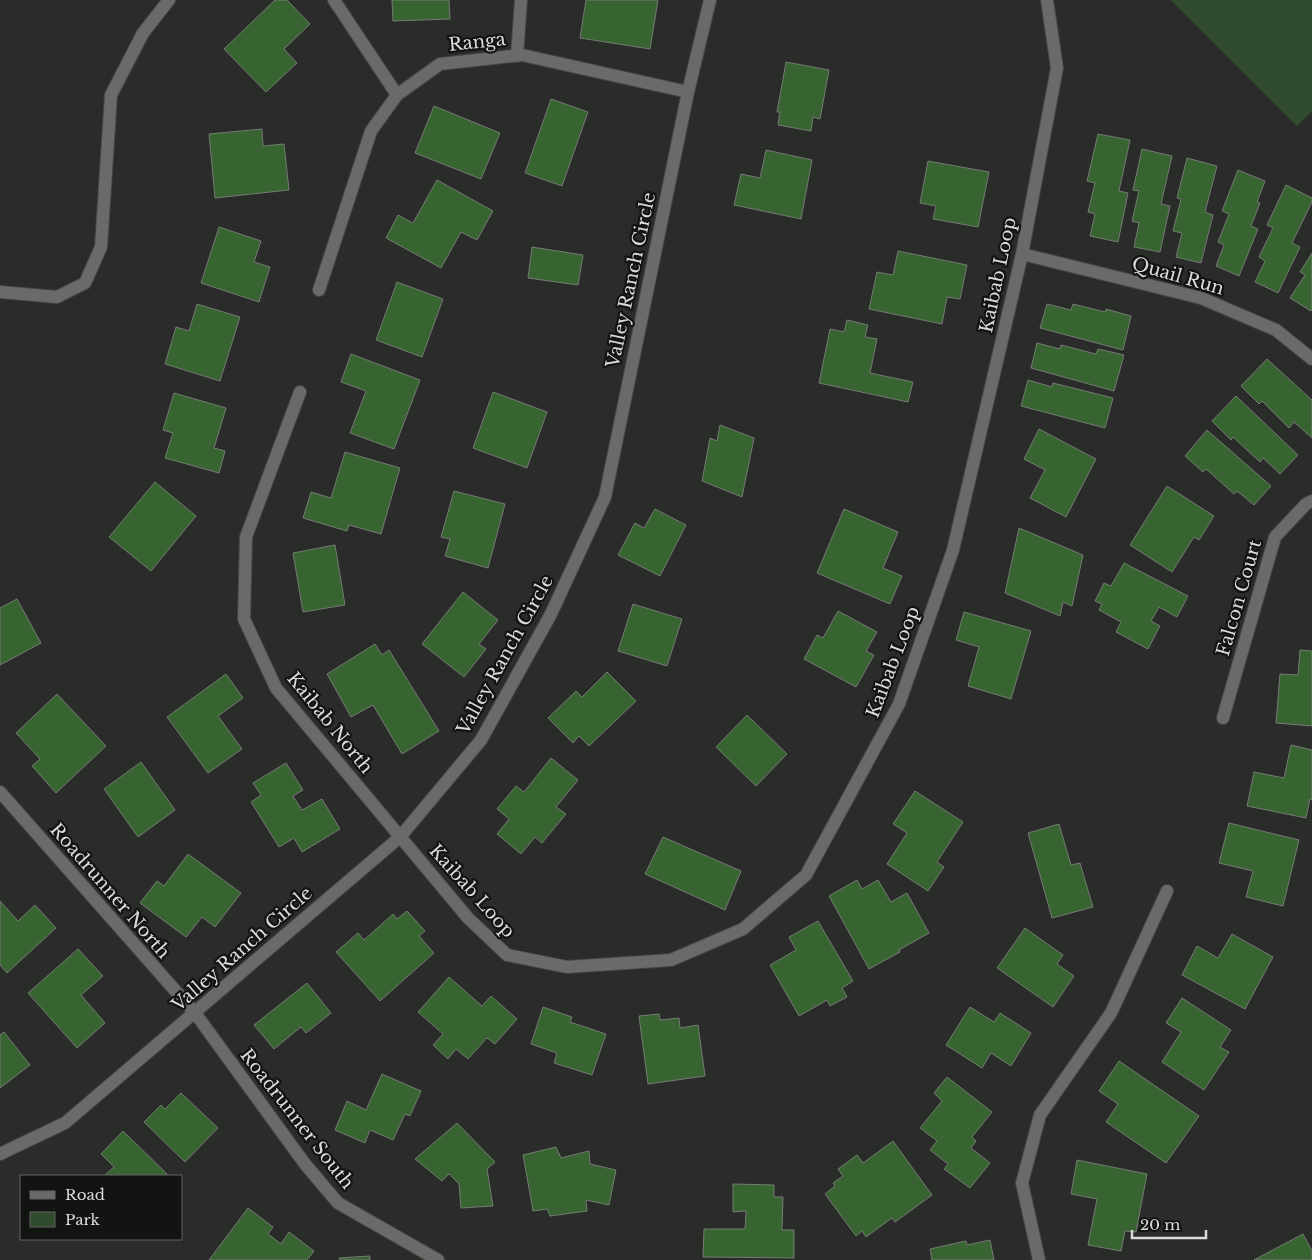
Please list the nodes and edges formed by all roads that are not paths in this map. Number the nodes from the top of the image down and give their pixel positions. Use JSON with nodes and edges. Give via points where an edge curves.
{"nodes":[{"id":1,"x":169,"y":0,"type":"edge"},
{"id":2,"x":334,"y":0,"type":"edge"},
{"id":3,"x":521,"y":0,"type":"edge"},
{"id":4,"x":710,"y":0,"type":"edge"},
{"id":5,"x":1047,"y":0,"type":"edge"},
{"id":6,"x":518,"y":56,"type":"junction"},
{"id":7,"x":688,"y":92,"type":"junction"},
{"id":8,"x":397,"y":95,"type":"junction"},
{"id":9,"x":1022,"y":254,"type":"junction"},
{"id":10,"x":319,"y":290,"type":"dead end"},
{"id":11,"x":0,"y":292,"type":"edge"},
{"id":12,"x":1312,"y":359,"type":"edge"},
{"id":13,"x":300,"y":392,"type":"dead end"},
{"id":14,"x":1312,"y":501,"type":"edge"},
{"id":15,"x":1223,"y":718,"type":"dead end"},
{"id":16,"x":0,"y":792,"type":"edge"},
{"id":17,"x":400,"y":837,"type":"junction"},
{"id":18,"x":1167,"y":891,"type":"dead end"},
{"id":19,"x":195,"y":1013,"type":"junction"},
{"id":20,"x":0,"y":1154,"type":"edge"},
{"id":21,"x":438,"y":1260,"type":"edge"},
{"id":22,"x":1039,"y":1260,"type":"edge"}],
"edges":[{"from":1,"to":11,"type":"street","via":[[144,33],[111,95],[101,247],[85,283],[57,297]]},
{"from":2,"to":8,"type":"street"},
{"from":3,"to":6,"type":"street"},
{"from":4,"to":7,"type":"street","name":"Valley Ranch Circle"},
{"from":5,"to":9,"type":"street","name":"Kaibab Loop","via":[[1057,68]]},
{"from":6,"to":7,"type":"street","name":"Ranga"},
{"from":6,"to":8,"type":"street","name":"Ranga","via":[[440,64]]},
{"from":7,"to":17,"type":"street","name":"Valley Ranch Circle","via":[[605,497],[551,614],[481,740]]},
{"from":8,"to":10,"type":"street","name":"Ranga","via":[[371,131]]},
{"from":9,"to":12,"type":"street","name":"Quail Run","via":[[1201,298],[1276,330]]},
{"from":9,"to":17,"type":"street","name":"Kaibab Loop","via":[[953,550],[899,704],[806,876],[743,929],[671,960],[567,967],[507,955],[468,918]]},
{"from":13,"to":17,"type":"street","name":"Kaibab North","via":[[246,538],[244,619],[276,688]]},
{"from":14,"to":15,"type":"street","name":"Falcon Court","via":[[1275,537]]},
{"from":16,"to":19,"type":"street","name":"Roadrunner North"},
{"from":17,"to":19,"type":"street","name":"Valley Ranch Circle"},
{"from":18,"to":22,"type":"street","via":[[1111,1013],[1040,1115],[1022,1184]]},
{"from":19,"to":20,"type":"street","name":"Valley Ranch Circle","via":[[65,1123]]},
{"from":19,"to":21,"type":"street","name":"Roadrunner South","via":[[305,1164],[338,1202]]}]}
